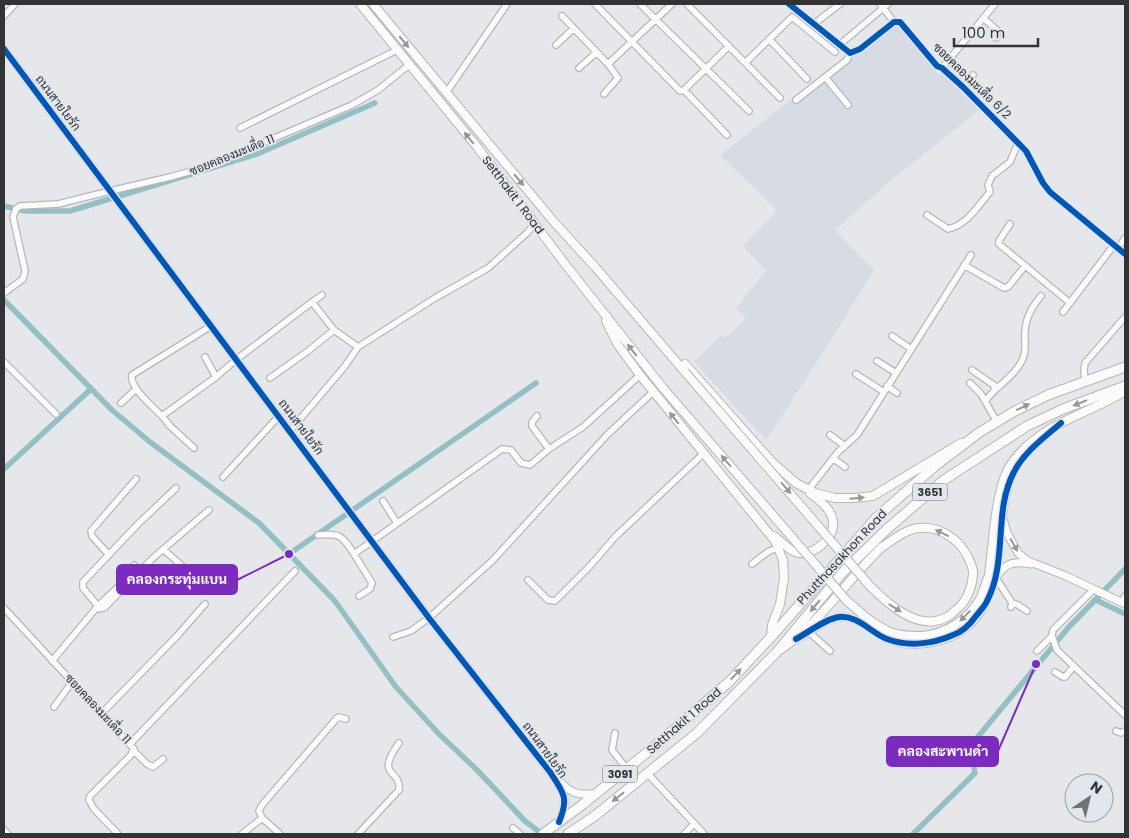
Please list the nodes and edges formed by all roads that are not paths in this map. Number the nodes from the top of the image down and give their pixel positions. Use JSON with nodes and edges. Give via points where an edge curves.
{"nodes":[{"id":1,"x":15,"y":4,"type":"edge"},
{"id":2,"x":360,"y":4,"type":"edge"},
{"id":3,"x":373,"y":4,"type":"edge"},
{"id":4,"x":506,"y":4,"type":"edge"},
{"id":5,"x":595,"y":4,"type":"edge"},
{"id":6,"x":640,"y":4,"type":"edge"},
{"id":7,"x":672,"y":4,"type":"edge"},
{"id":8,"x":687,"y":4,"type":"edge"},
{"id":9,"x":789,"y":4,"type":"edge"},
{"id":10,"x":840,"y":4,"type":"edge"},
{"id":11,"x":995,"y":4,"type":"edge"},
{"id":12,"x":884,"y":5,"type":"edge"},
{"id":13,"x":4,"y":16,"type":"edge"},
{"id":14,"x":562,"y":16,"type":"dead end"},
{"id":15,"x":983,"y":18,"type":"junction"},
{"id":16,"x":656,"y":19,"type":"junction"},
{"id":17,"x":820,"y":20,"type":"dead end"},
{"id":18,"x":894,"y":22,"type":"junction"},
{"id":19,"x":573,"y":29,"type":"junction"},
{"id":20,"x":996,"y":38,"type":"dead end"},
{"id":21,"x":769,"y":39,"type":"junction"},
{"id":22,"x":844,"y":41,"type":"dead end"},
{"id":23,"x":632,"y":42,"type":"junction"},
{"id":24,"x":556,"y":45,"type":"dead end"},
{"id":25,"x":729,"y":46,"type":"junction"},
{"id":26,"x":4,"y":50,"type":"edge"},
{"id":27,"x":397,"y":50,"type":"junction"},
{"id":28,"x":835,"y":52,"type":"dead end"},
{"id":29,"x":596,"y":53,"type":"junction"},
{"id":30,"x":850,"y":53,"type":"junction"},
{"id":31,"x":745,"y":62,"type":"junction"},
{"id":32,"x":608,"y":64,"type":"junction"},
{"id":33,"x":409,"y":65,"type":"junction"},
{"id":34,"x":579,"y":68,"type":"dead end"},
{"id":35,"x":942,"y":68,"type":"junction"},
{"id":36,"x":706,"y":69,"type":"junction"},
{"id":37,"x":973,"y":75,"type":"dead end"},
{"id":38,"x":825,"y":77,"type":"junction"},
{"id":39,"x":807,"y":79,"type":"dead end"},
{"id":40,"x":963,"y":87,"type":"junction"},
{"id":41,"x":684,"y":90,"type":"junction"},
{"id":42,"x":446,"y":93,"type":"junction"},
{"id":43,"x":604,"y":94,"type":"dead end"},
{"id":44,"x":780,"y":98,"type":"dead end"},
{"id":45,"x":796,"y":100,"type":"dead end"},
{"id":46,"x":848,"y":105,"type":"dead end"},
{"id":47,"x":749,"y":111,"type":"dead end"},
{"id":48,"x":240,"y":128,"type":"dead end"},
{"id":49,"x":727,"y":135,"type":"dead end"},
{"id":50,"x":1018,"y":143,"type":"junction"},
{"id":51,"x":110,"y":190,"type":"junction"},
{"id":52,"x":927,"y":215,"type":"dead end"},
{"id":53,"x":535,"y":223,"type":"junction"},
{"id":54,"x":1010,"y":224,"type":"dead end"},
{"id":55,"x":1125,"y":238,"type":"edge"},
{"id":56,"x":1116,"y":247,"type":"junction"},
{"id":57,"x":1125,"y":254,"type":"edge"},
{"id":58,"x":971,"y":255,"type":"dead end"},
{"id":59,"x":964,"y":265,"type":"junction"},
{"id":60,"x":1026,"y":266,"type":"junction"},
{"id":61,"x":5,"y":292,"type":"edge"},
{"id":62,"x":322,"y":295,"type":"dead end"},
{"id":63,"x":1041,"y":296,"type":"dead end"},
{"id":64,"x":312,"y":302,"type":"junction"},
{"id":65,"x":1070,"y":303,"type":"junction"},
{"id":66,"x":627,"y":304,"type":"junction"},
{"id":67,"x":1063,"y":312,"type":"dead end"},
{"id":68,"x":603,"y":314,"type":"junction"},
{"id":69,"x":1125,"y":317,"type":"edge"},
{"id":70,"x":211,"y":326,"type":"junction"},
{"id":71,"x":334,"y":330,"type":"junction"},
{"id":72,"x":892,"y":336,"type":"dead end"},
{"id":73,"x":358,"y":347,"type":"junction"},
{"id":74,"x":911,"y":349,"type":"junction"},
{"id":75,"x":205,"y":357,"type":"dead end"},
{"id":76,"x":237,"y":359,"type":"junction"},
{"id":77,"x":877,"y":361,"type":"dead end"},
{"id":78,"x":4,"y":362,"type":"edge"},
{"id":79,"x":1125,"y":367,"type":"edge"},
{"id":80,"x":972,"y":370,"type":"dead end"},
{"id":81,"x":856,"y":374,"type":"dead end"},
{"id":82,"x":896,"y":374,"type":"junction"},
{"id":83,"x":640,"y":375,"type":"junction"},
{"id":84,"x":216,"y":377,"type":"junction"},
{"id":85,"x":270,"y":378,"type":"dead end"},
{"id":86,"x":1085,"y":381,"type":"junction"},
{"id":87,"x":970,"y":383,"type":"dead end"},
{"id":88,"x":888,"y":386,"type":"junction"},
{"id":89,"x":1125,"y":386,"type":"edge"},
{"id":90,"x":136,"y":389,"type":"junction"},
{"id":91,"x":994,"y":391,"type":"junction"},
{"id":92,"x":1125,"y":391,"type":"edge"},
{"id":93,"x":654,"y":392,"type":"junction"},
{"id":94,"x":884,"y":392,"type":"junction"},
{"id":95,"x":897,"y":392,"type":"dead end"},
{"id":96,"x":985,"y":401,"type":"junction"},
{"id":97,"x":121,"y":403,"type":"dead end"},
{"id":98,"x":56,"y":414,"type":"dead end"},
{"id":99,"x":162,"y":416,"type":"junction"},
{"id":100,"x":278,"y":416,"type":"junction"},
{"id":101,"x":537,"y":416,"type":"dead end"},
{"id":102,"x":997,"y":422,"type":"junction"},
{"id":103,"x":1061,"y":423,"type":"junction"},
{"id":104,"x":290,"y":431,"type":"junction"},
{"id":105,"x":980,"y":432,"type":"junction"},
{"id":106,"x":830,"y":435,"type":"dead end"},
{"id":107,"x":845,"y":446,"type":"junction"},
{"id":108,"x":194,"y":448,"type":"dead end"},
{"id":109,"x":549,"y":449,"type":"junction"},
{"id":110,"x":703,"y":454,"type":"junction"},
{"id":111,"x":834,"y":458,"type":"junction"},
{"id":112,"x":845,"y":467,"type":"dead end"},
{"id":113,"x":223,"y":477,"type":"dead end"},
{"id":114,"x":136,"y":478,"type":"dead end"},
{"id":115,"x":796,"y":483,"type":"junction"},
{"id":116,"x":176,"y":488,"type":"dead end"},
{"id":117,"x":809,"y":490,"type":"junction"},
{"id":118,"x":383,"y":501,"type":"dead end"},
{"id":119,"x":209,"y":510,"type":"dead end"},
{"id":120,"x":1003,"y":514,"type":"junction"},
{"id":121,"x":761,"y":522,"type":"junction"},
{"id":122,"x":398,"y":523,"type":"junction"},
{"id":123,"x":318,"y":534,"type":"dead end"},
{"id":124,"x":372,"y":541,"type":"junction"},
{"id":125,"x":778,"y":548,"type":"junction"},
{"id":126,"x":163,"y":549,"type":"junction"},
{"id":127,"x":109,"y":554,"type":"junction"},
{"id":128,"x":354,"y":554,"type":"junction"},
{"id":129,"x":752,"y":564,"type":"dead end"},
{"id":130,"x":134,"y":565,"type":"dead end"},
{"id":131,"x":1039,"y":566,"type":"junction"},
{"id":132,"x":295,"y":571,"type":"dead end"},
{"id":133,"x":993,"y":578,"type":"junction"},
{"id":134,"x":528,"y":580,"type":"dead end"},
{"id":135,"x":207,"y":588,"type":"dead end"},
{"id":136,"x":1094,"y":590,"type":"junction"},
{"id":137,"x":360,"y":596,"type":"dead end"},
{"id":138,"x":1124,"y":601,"type":"edge"},
{"id":139,"x":205,"y":604,"type":"dead end"},
{"id":140,"x":4,"y":608,"type":"edge"},
{"id":141,"x":97,"y":608,"type":"junction"},
{"id":142,"x":1027,"y":611,"type":"dead end"},
{"id":143,"x":429,"y":618,"type":"junction"},
{"id":144,"x":809,"y":632,"type":"junction"},
{"id":145,"x":1052,"y":636,"type":"junction"},
{"id":146,"x":393,"y":637,"type":"dead end"},
{"id":147,"x":771,"y":637,"type":"junction"},
{"id":148,"x":796,"y":639,"type":"junction"},
{"id":149,"x":830,"y":651,"type":"dead end"},
{"id":150,"x":1037,"y":651,"type":"dead end"},
{"id":151,"x":776,"y":653,"type":"junction"},
{"id":152,"x":52,"y":661,"type":"junction"},
{"id":153,"x":1074,"y":666,"type":"junction"},
{"id":154,"x":1055,"y":672,"type":"dead end"},
{"id":155,"x":72,"y":682,"type":"junction"},
{"id":156,"x":54,"y":707,"type":"dead end"},
{"id":157,"x":102,"y":713,"type":"junction"},
{"id":158,"x":1125,"y":715,"type":"edge"},
{"id":159,"x":346,"y":720,"type":"dead end"},
{"id":160,"x":1116,"y":731,"type":"dead end"},
{"id":161,"x":1125,"y":731,"type":"edge"},
{"id":162,"x":616,"y":734,"type":"dead end"},
{"id":163,"x":399,"y":743,"type":"dead end"},
{"id":164,"x":130,"y":744,"type":"junction"},
{"id":165,"x":134,"y":751,"type":"junction"},
{"id":166,"x":163,"y":759,"type":"dead end"},
{"id":167,"x":627,"y":769,"type":"junction"},
{"id":168,"x":648,"y":774,"type":"junction"},
{"id":169,"x":554,"y":777,"type":"junction"},
{"id":170,"x":597,"y":793,"type":"junction"},
{"id":171,"x":262,"y":818,"type":"junction"},
{"id":172,"x":559,"y":822,"type":"junction"},
{"id":173,"x":694,"y":824,"type":"junction"},
{"id":174,"x":513,"y":828,"type":"dead end"},
{"id":175,"x":4,"y":830,"type":"edge"},
{"id":176,"x":8,"y":834,"type":"edge"},
{"id":177,"x":118,"y":834,"type":"edge"},
{"id":178,"x":242,"y":834,"type":"edge"},
{"id":179,"x":280,"y":834,"type":"edge"},
{"id":180,"x":358,"y":834,"type":"edge"},
{"id":181,"x":520,"y":834,"type":"edge"},
{"id":182,"x":543,"y":834,"type":"edge"},
{"id":183,"x":568,"y":834,"type":"edge"},
{"id":184,"x":684,"y":834,"type":"edge"},
{"id":185,"x":704,"y":834,"type":"edge"}],
"edges":[{"from":1,"to":13,"type":"street"},
{"from":2,"to":27,"type":"main road","name":"Setthakit 1 Road","number":"3091"},
{"from":3,"to":42,"type":"main road","name":"Setthakit 1 Road","number":"3091","one_way":true},
{"from":4,"to":42,"type":"street"},
{"from":5,"to":23,"type":"street"},
{"from":6,"to":16,"type":"street"},
{"from":7,"to":16,"type":"street"},
{"from":8,"to":25,"type":"street"},
{"from":9,"to":30,"type":"street"},
{"from":10,"to":17,"type":"street"},
{"from":11,"to":15,"type":"street","name":"ซอยคลองมะเดื่อ 6/2"},
{"from":12,"to":18,"type":"street","name":"ซอยคลองมะเดื่อ 6/2"},
{"from":12,"to":22,"type":"street"},
{"from":14,"to":19,"type":"street"},
{"from":15,"to":20,"type":"street","via":[[998,31]]},
{"from":15,"to":35,"type":"street","name":"ซอยคลองมะเดื่อ 6/2"},
{"from":16,"to":23,"type":"street"},
{"from":16,"to":36,"type":"street"},
{"from":18,"to":30,"type":"street"},
{"from":18,"to":35,"type":"street","name":"ซอยคลองมะเดื่อ 6/2","via":[[900,22]]},
{"from":19,"to":24,"type":"street"},
{"from":19,"to":29,"type":"street"},
{"from":21,"to":28,"type":"street","via":[[792,17]]},
{"from":21,"to":31,"type":"street"},
{"from":21,"to":39,"type":"street"},
{"from":23,"to":32,"type":"street"},
{"from":23,"to":41,"type":"street","via":[[680,91]]},
{"from":25,"to":31,"type":"street"},
{"from":25,"to":36,"type":"street"},
{"from":26,"to":51,"type":"street","name":"ถนนสายใยรัก"},
{"from":27,"to":33,"type":"main road","name":"Setthakit 1 Road","number":"3091"},
{"from":27,"to":48,"type":"street"},
{"from":29,"to":32,"type":"street"},
{"from":29,"to":34,"type":"street"},
{"from":30,"to":38,"type":"street","via":[[847,60]]},
{"from":31,"to":44,"type":"street"},
{"from":32,"to":43,"type":"street","via":[[618,78]]},
{"from":33,"to":51,"type":"street","name":"ซอยคลองมะเดื่อ 11","via":[[378,90],[352,105],[206,167]]},
{"from":53,"to":33,"type":"main road","name":"Setthakit 1 Road","number":"3091","one_way":true},
{"from":35,"to":40,"type":"street","name":"ซอยคลองมะเดื่อ 6/2"},
{"from":36,"to":41,"type":"street"},
{"from":36,"to":47,"type":"street"},
{"from":37,"to":40,"type":"street"},
{"from":38,"to":45,"type":"street"},
{"from":38,"to":46,"type":"street"},
{"from":40,"to":50,"type":"street","name":"ซอยคลองมะเดื่อ 6/2"},
{"from":41,"to":49,"type":"street"},
{"from":42,"to":66,"type":"main road","name":"Setthakit 1 Road","number":"3091","one_way":true},
{"from":50,"to":52,"type":"street","via":[[1010,162],[992,176],[988,185],[990,192],[957,227],[948,229]]},
{"from":50,"to":56,"type":"street","name":"ซอยคลองมะเดื่อ 6/2","via":[[1046,187]]},
{"from":51,"to":61,"type":"street","name":"ซอยคลองมะเดื่อ 11","via":[[58,204],[20,206],[16,209],[13,216],[26,271],[23,278]]},
{"from":51,"to":70,"type":"street","name":"ถนนสายใยรัก"},
{"from":53,"to":68,"type":"main road","name":"Setthakit 1 Road","number":"3091"},
{"from":53,"to":73,"type":"street","via":[[488,268]]},
{"from":54,"to":60,"type":"street","via":[[999,244]]},
{"from":55,"to":56,"type":"street"},
{"from":56,"to":57,"type":"street","name":"ซอยคลองมะเดื่อ 6/2"},
{"from":56,"to":65,"type":"street"},
{"from":58,"to":59,"type":"street"},
{"from":59,"to":60,"type":"street","via":[[1004,288]]},
{"from":59,"to":74,"type":"street"},
{"from":60,"to":65,"type":"street"},
{"from":62,"to":64,"type":"street"},
{"from":63,"to":91,"type":"street","via":[[1030,310],[1024,331],[1026,349],[1023,360]]},
{"from":64,"to":71,"type":"street"},
{"from":64,"to":76,"type":"street"},
{"from":65,"to":67,"type":"street"},
{"from":66,"to":115,"type":"main road","via":[[646,320],[772,462]]},
{"from":66,"to":148,"type":"main road","name":"Setthakit 1 Road","number":"3091","one_way":true,"bridge":true,"via":[[686,372],[870,586],[888,604],[907,616],[928,621],[946,618],[961,605],[970,590],[974,573],[967,554],[954,538],[937,529],[918,528],[899,536],[882,547],[866,563],[818,617]]},
{"from":68,"to":83,"type":"main road","number":"3091","via":[[612,336]]},
{"from":133,"to":68,"type":"main road","name":"Setthakit 1 Road","number":"3091","one_way":true,"bridge":true,"via":[[966,617],[951,628],[930,635],[909,636],[889,632],[868,619],[847,601]]},
{"from":69,"to":86,"type":"street","via":[[1085,364]]},
{"from":70,"to":76,"type":"street","name":"ถนนสายใยรัก"},
{"from":70,"to":90,"type":"street","via":[[134,372],[131,378]]},
{"from":71,"to":73,"type":"street"},
{"from":71,"to":85,"type":"street"},
{"from":72,"to":74,"type":"street"},
{"from":73,"to":104,"type":"street"},
{"from":74,"to":82,"type":"street"},
{"from":75,"to":84,"type":"street"},
{"from":76,"to":84,"type":"street"},
{"from":76,"to":100,"type":"street","name":"ถนนสายใยรัก"},
{"from":77,"to":82,"type":"street"},
{"from":78,"to":98,"type":"street"},
{"from":79,"to":86,"type":"main road","name":"Phutthasakhon Road","number":"3651"},
{"from":80,"to":91,"type":"street","via":[[995,386]]},
{"from":81,"to":94,"type":"street"},
{"from":82,"to":88,"type":"street"},
{"from":83,"to":93,"type":"main road","number":"3091"},
{"from":83,"to":109,"type":"street","via":[[583,427]]},
{"from":84,"to":99,"type":"street"},
{"from":102,"to":86,"type":"main road","name":"Phutthasakhon Road","number":"3651","one_way":true,"via":[[1048,395]]},
{"from":87,"to":96,"type":"street"},
{"from":88,"to":94,"type":"street"},
{"from":88,"to":95,"type":"street"},
{"from":89,"to":151,"type":"main road","name":"Phutthasakhon Road","number":"3651","one_way":true,"via":[[1027,426],[944,480],[843,572]]},
{"from":90,"to":97,"type":"street"},
{"from":90,"to":99,"type":"street"},
{"from":91,"to":96,"type":"street"},
{"from":92,"to":103,"type":"main road","name":"Setthakit 1 Road"},
{"from":110,"to":93,"type":"main road","number":"3091","one_way":true},
{"from":93,"to":143,"type":"street","via":[[607,435],[493,560]]},
{"from":94,"to":107,"type":"street","via":[[857,435]]},
{"from":96,"to":102,"type":"street"},
{"from":99,"to":108,"type":"street"},
{"from":100,"to":104,"type":"street","name":"ถนนสายใยรัก"},
{"from":100,"to":113,"type":"street"},
{"from":101,"to":109,"type":"street","via":[[532,426]]},
{"from":102,"to":105,"type":"main road","name":"Phutthasakhon Road","number":"3651"},
{"from":103,"to":120,"type":"street","via":[[1022,459],[1014,471]]},
{"from":103,"to":133,"type":"main road","name":"Setthakit 1 Road","via":[[1036,439],[1009,468],[998,502]]},
{"from":104,"to":124,"type":"street","name":"ถนนสายใยรัก"},
{"from":117,"to":105,"type":"main road","one_way":true,"via":[[835,498],[873,496]]},
{"from":105,"to":147,"type":"main road","name":"Phutthasakhon Road","number":"3651","via":[[877,517]]},
{"from":106,"to":107,"type":"street"},
{"from":107,"to":111,"type":"street"},
{"from":109,"to":122,"type":"street","via":[[527,465],[521,463],[511,450],[502,449]]},
{"from":110,"to":121,"type":"main road","number":"3091"},
{"from":110,"to":134,"type":"street","via":[[615,537],[555,601],[548,600]]},
{"from":111,"to":112,"type":"street"},
{"from":111,"to":117,"type":"street"},
{"from":114,"to":127,"type":"street","via":[[91,531]]},
{"from":115,"to":117,"type":"main road"},
{"from":115,"to":121,"type":"main road","via":[[830,512],[834,522],[825,541],[813,551],[799,554]]},
{"from":116,"to":127,"type":"street"},
{"from":118,"to":122,"type":"street"},
{"from":119,"to":126,"type":"street"},
{"from":120,"to":131,"type":"street","one_way":true,"via":[[1007,533],[1018,553]]},
{"from":120,"to":133,"type":"street"},
{"from":121,"to":125,"type":"main road","number":"3091"},
{"from":122,"to":124,"type":"street"},
{"from":123,"to":128,"type":"street","via":[[337,534]]},
{"from":124,"to":128,"type":"street"},
{"from":124,"to":143,"type":"street","name":"ถนนสายใยรัก"},
{"from":125,"to":129,"type":"street"},
{"from":125,"to":147,"type":"main road","number":"3091","via":[[783,560],[784,578]]},
{"from":126,"to":135,"type":"street"},
{"from":126,"to":141,"type":"street","via":[[104,608]]},
{"from":127,"to":141,"type":"street","via":[[82,585]]},
{"from":128,"to":137,"type":"street","via":[[372,583],[370,589]]},
{"from":130,"to":141,"type":"street","via":[[135,571]]},
{"from":131,"to":133,"type":"street","via":[[1017,561],[1009,563]]},
{"from":131,"to":136,"type":"street"},
{"from":132,"to":164,"type":"street"},
{"from":133,"to":142,"type":"street","via":[[1012,605],[1018,604]]},
{"from":133,"to":144,"type":"street","via":[[987,602],[972,622],[955,635],[932,642],[909,644],[886,639],[848,617],[828,620]]},
{"from":136,"to":138,"type":"street"},
{"from":136,"to":145,"type":"street","via":[[1053,630]]},
{"from":139,"to":157,"type":"street"},
{"from":140,"to":152,"type":"street","name":"ซอยคลองมะเดื่อ 11"},
{"from":141,"to":152,"type":"street"},
{"from":143,"to":146,"type":"street","via":[[411,631]]},
{"from":143,"to":169,"type":"street","name":"ถนนสายใยรัก"},
{"from":144,"to":148,"type":"street"},
{"from":144,"to":149,"type":"street"},
{"from":145,"to":150,"type":"street"},
{"from":145,"to":153,"type":"street","via":[[1057,650]]},
{"from":167,"to":147,"type":"main road","name":"Setthakit 1 Road","number":"3091","one_way":true,"via":[[729,682]]},
{"from":148,"to":151,"type":"main road","number":"3091"},
{"from":151,"to":168,"type":"main road","name":"Setthakit 1 Road","number":"3091","via":[[697,733]]},
{"from":152,"to":155,"type":"street","name":"ซอยคลองมะเดื่อ 11"},
{"from":153,"to":154,"type":"street","via":[[1063,677]]},
{"from":153,"to":158,"type":"street"},
{"from":155,"to":156,"type":"street"},
{"from":155,"to":157,"type":"street","name":"ซอยคลองมะเดื่อ 11"},
{"from":157,"to":164,"type":"street","name":"ซอยคลองมะเดื่อ 11"},
{"from":159,"to":171,"type":"street","via":[[337,718],[267,798],[259,811]]},
{"from":160,"to":161,"type":"street"},
{"from":162,"to":167,"type":"street","via":[[612,750]]},
{"from":163,"to":180,"type":"street","via":[[387,763],[399,790]]},
{"from":164,"to":165,"type":"street","name":"ซอยคลองมะเดื่อ 11"},
{"from":165,"to":166,"type":"street","via":[[154,767]]},
{"from":165,"to":177,"type":"street","name":"ซอยคลองมะเดื่อ 11","via":[[89,800]]},
{"from":167,"to":170,"type":"main road","name":"Setthakit 1 Road","number":"3091"},
{"from":168,"to":173,"type":"street"},
{"from":168,"to":183,"type":"main road","name":"Setthakit 1 Road","number":"3091","one_way":true},
{"from":169,"to":170,"type":"street","name":"ถนนสายใยรัก","via":[[570,792]]},
{"from":169,"to":172,"type":"street","name":"ถนนสายใยรัก","via":[[566,800]]},
{"from":170,"to":172,"type":"main road","name":"Setthakit 1 Road","number":"3091"},
{"from":171,"to":178,"type":"street"},
{"from":171,"to":179,"type":"street"},
{"from":172,"to":182,"type":"main road","name":"Setthakit 1 Road","number":"3091"},
{"from":173,"to":184,"type":"street"},
{"from":173,"to":185,"type":"street"},
{"from":174,"to":181,"type":"street"},
{"from":175,"to":176,"type":"street"}]}
